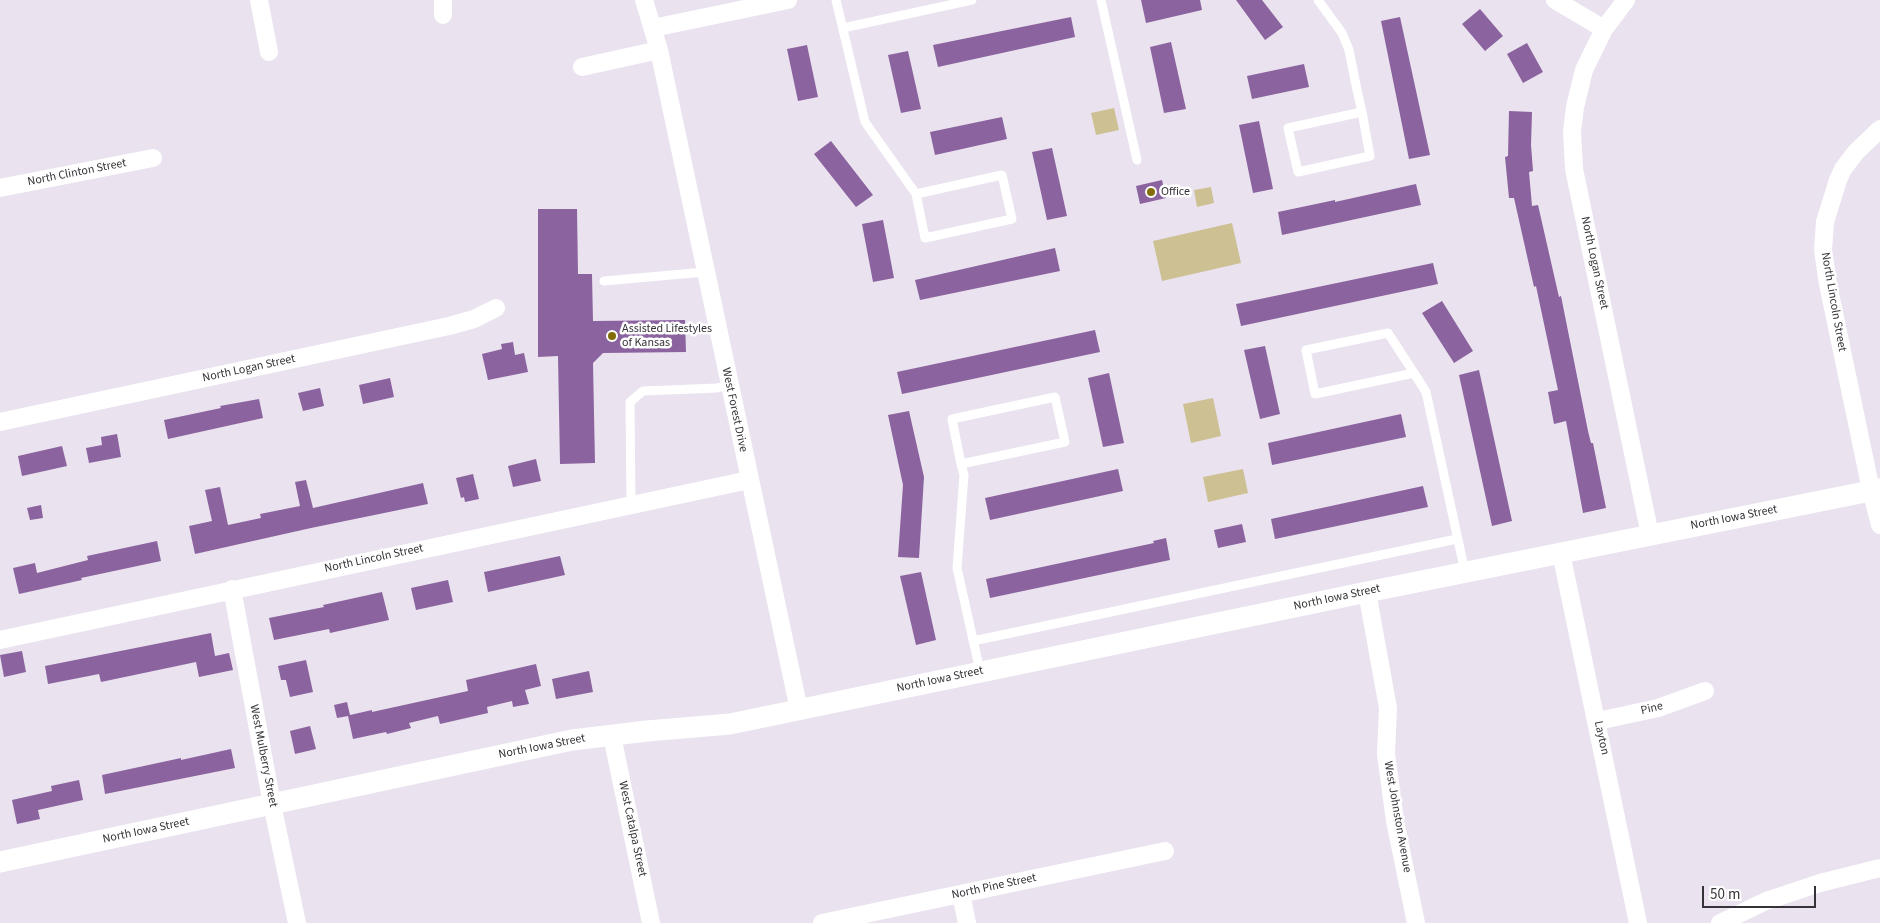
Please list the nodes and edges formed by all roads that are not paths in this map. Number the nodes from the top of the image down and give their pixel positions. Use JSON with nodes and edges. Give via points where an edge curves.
{"nodes":[{"id":1,"x":259,"y":0,"type":"edge"},
{"id":2,"x":644,"y":0,"type":"edge"},
{"id":3,"x":788,"y":0,"type":"edge"},
{"id":4,"x":836,"y":0,"type":"edge"},
{"id":5,"x":972,"y":0,"type":"edge"},
{"id":6,"x":1102,"y":0,"type":"edge"},
{"id":7,"x":1318,"y":0,"type":"edge"},
{"id":8,"x":1555,"y":0,"type":"edge"},
{"id":9,"x":1626,"y":0,"type":"edge"},
{"id":10,"x":653,"y":28,"type":"junction"},
{"id":11,"x":842,"y":28,"type":"junction"},
{"id":12,"x":1604,"y":29,"type":"junction"},
{"id":13,"x":658,"y":50,"type":"junction"},
{"id":14,"x":269,"y":52,"type":"dead end"},
{"id":15,"x":582,"y":67,"type":"dead end"},
{"id":16,"x":1362,"y":112,"type":"junction"},
{"id":17,"x":1880,"y":130,"type":"edge"},
{"id":18,"x":153,"y":158,"type":"dead end"},
{"id":19,"x":1138,"y":160,"type":"dead end"},
{"id":20,"x":0,"y":188,"type":"edge"},
{"id":21,"x":916,"y":194,"type":"junction"},
{"id":22,"x":705,"y":272,"type":"junction"},
{"id":23,"x":604,"y":281,"type":"dead end"},
{"id":24,"x":496,"y":308,"type":"dead end"},
{"id":25,"x":1414,"y":373,"type":"junction"},
{"id":26,"x":729,"y":386,"type":"junction"},
{"id":27,"x":0,"y":422,"type":"edge"},
{"id":28,"x":961,"y":464,"type":"junction"},
{"id":29,"x":749,"y":480,"type":"junction"},
{"id":30,"x":1876,"y":490,"type":"edge"},
{"id":31,"x":631,"y":505,"type":"junction"},
{"id":32,"x":1880,"y":525,"type":"edge"},
{"id":33,"x":1650,"y":535,"type":"junction"},
{"id":34,"x":1457,"y":539,"type":"junction"},
{"id":35,"x":1561,"y":553,"type":"junction"},
{"id":36,"x":1465,"y":572,"type":"junction"},
{"id":37,"x":232,"y":589,"type":"junction"},
{"id":38,"x":1367,"y":592,"type":"junction"},
{"id":39,"x":0,"y":640,"type":"edge"},
{"id":40,"x":973,"y":641,"type":"junction"},
{"id":41,"x":980,"y":672,"type":"junction"},
{"id":42,"x":1705,"y":691,"type":"dead end"},
{"id":43,"x":799,"y":710,"type":"junction"},
{"id":44,"x":1598,"y":722,"type":"junction"},
{"id":45,"x":612,"y":736,"type":"junction"},
{"id":46,"x":272,"y":804,"type":"junction"},
{"id":47,"x":1165,"y":851,"type":"dead end"},
{"id":48,"x":0,"y":862,"type":"edge"},
{"id":49,"x":1880,"y":868,"type":"edge"},
{"id":50,"x":961,"y":894,"type":"junction"},
{"id":51,"x":297,"y":923,"type":"edge"},
{"id":52,"x":651,"y":923,"type":"edge"},
{"id":53,"x":822,"y":923,"type":"edge"},
{"id":54,"x":967,"y":923,"type":"edge"},
{"id":55,"x":1416,"y":923,"type":"edge"},
{"id":56,"x":1638,"y":923,"type":"edge"},
{"id":57,"x":1720,"y":923,"type":"edge"}],
"edges":[{"from":1,"to":14,"type":"street"},
{"from":2,"to":10,"type":"street","name":"West Forest Drive"},
{"from":3,"to":10,"type":"street"},
{"from":4,"to":11,"type":"lane"},
{"from":5,"to":11,"type":"lane"},
{"from":6,"to":19,"type":"lane"},
{"from":7,"to":16,"type":"lane","via":[[1334,19],[1349,50]]},
{"from":8,"to":12,"type":"street"},
{"from":9,"to":12,"type":"street","name":"North Logan Street"},
{"from":10,"to":13,"type":"street","name":"West Forest Drive"},
{"from":11,"to":21,"type":"lane","via":[[865,122]]},
{"from":12,"to":33,"type":"street","name":"North Logan Street","via":[[1578,89],[1572,132],[1574,169]]},
{"from":13,"to":15,"type":"street"},
{"from":13,"to":22,"type":"street","name":"West Forest Drive"},
{"from":16,"to":16,"type":"lane","via":[[1288,128],[1298,172],[1370,156]]},
{"from":17,"to":30,"type":"street","name":"North Lincoln Street","via":[[1843,169],[1830,200],[1823,235],[1826,275]]},
{"from":18,"to":20,"type":"street","name":"North Clinton Street"},
{"from":21,"to":21,"type":"lane","via":[[925,238],[1012,219],[1002,174]]},
{"from":22,"to":23,"type":"lane"},
{"from":22,"to":26,"type":"street","name":"West Forest Drive"},
{"from":24,"to":27,"type":"street","name":"North Logan Street","via":[[449,326]]},
{"from":25,"to":25,"type":"lane","via":[[1388,333],[1306,350],[1315,394]]},
{"from":25,"to":34,"type":"lane","via":[[1426,392]]},
{"from":26,"to":29,"type":"street","name":"West Forest Drive"},
{"from":26,"to":31,"type":"lane","via":[[643,391],[630,402]]},
{"from":28,"to":28,"type":"lane","via":[[952,419],[1055,397],[1065,442]]},
{"from":28,"to":40,"type":"lane","via":[[964,475],[958,568]]},
{"from":29,"to":31,"type":"street","name":"North Lincoln Street"},
{"from":29,"to":43,"type":"street","name":"West Forest Drive"},
{"from":30,"to":32,"type":"street","name":"North Lincoln Street"},
{"from":30,"to":33,"type":"street","name":"North Iowa Street"},
{"from":31,"to":37,"type":"street","name":"North Lincoln Street"},
{"from":33,"to":35,"type":"street","name":"North Iowa Street"},
{"from":34,"to":36,"type":"lane"},
{"from":34,"to":40,"type":"lane"},
{"from":35,"to":36,"type":"street","name":"North Iowa Street"},
{"from":35,"to":44,"type":"street","name":"Layton"},
{"from":36,"to":38,"type":"street","name":"North Iowa Street"},
{"from":37,"to":39,"type":"street","name":"North Lincoln Street"},
{"from":37,"to":46,"type":"street","name":"West Mulberry Street"},
{"from":38,"to":41,"type":"street","name":"North Iowa Street"},
{"from":38,"to":55,"type":"street","name":"West Johnston Avenue","via":[[1388,708],[1386,754],[1395,821]]},
{"from":40,"to":41,"type":"lane"},
{"from":41,"to":43,"type":"street","name":"North Iowa Street"},
{"from":42,"to":44,"type":"street","name":"Pine","via":[[1658,708]]},
{"from":43,"to":45,"type":"street","name":"North Iowa Street","via":[[730,724]]},
{"from":44,"to":56,"type":"street","name":"Layton"},
{"from":45,"to":46,"type":"street","name":"North Iowa Street","via":[[572,740]]},
{"from":45,"to":52,"type":"street","name":"West Catalpa Street"},
{"from":46,"to":48,"type":"street","name":"North Iowa Street"},
{"from":46,"to":51,"type":"street","name":"West Mulberry Street"},
{"from":47,"to":50,"type":"street","name":"North Pine Street"},
{"from":49,"to":57,"type":"street","via":[[1766,901]]},
{"from":50,"to":53,"type":"street","name":"North Pine Street"},
{"from":50,"to":54,"type":"street"}]}
